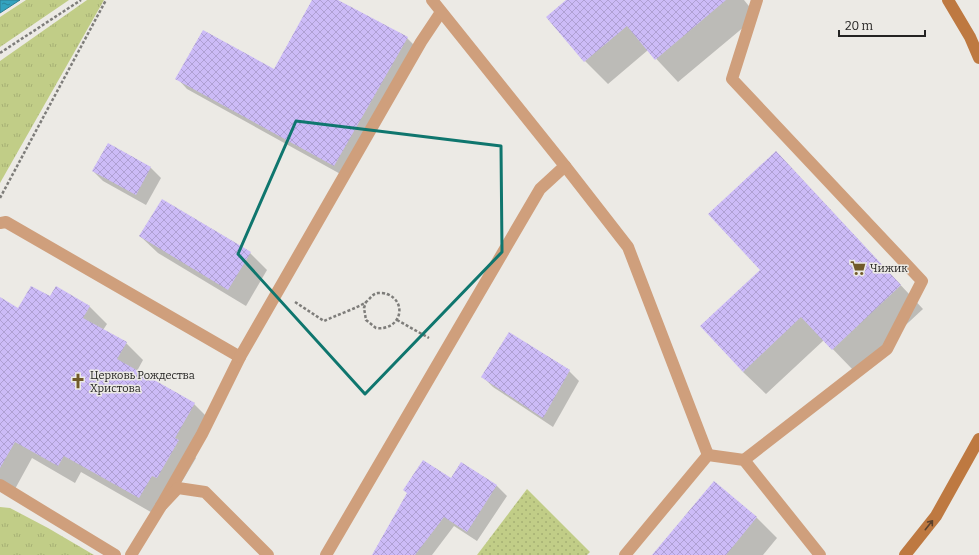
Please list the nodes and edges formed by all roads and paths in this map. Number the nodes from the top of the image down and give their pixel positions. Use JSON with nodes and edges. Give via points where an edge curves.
{"nodes":[{"id":1,"x":81,"y":0,"type":"edge"},
{"id":2,"x":106,"y":0,"type":"edge"},
{"id":3,"x":432,"y":0,"type":"edge"},
{"id":4,"x":757,"y":0,"type":"edge"},
{"id":5,"x":948,"y":0,"type":"edge"},
{"id":6,"x":441,"y":12,"type":"junction"},
{"id":7,"x":0,"y":53,"type":"edge"},
{"id":8,"x":979,"y":58,"type":"edge"},
{"id":9,"x":565,"y":166,"type":"junction"},
{"id":10,"x":0,"y":198,"type":"edge"},
{"id":11,"x":0,"y":223,"type":"edge"},
{"id":12,"x":278,"y":291,"type":"junction"},
{"id":13,"x":366,"y":302,"type":"junction"},
{"id":14,"x":397,"y":320,"type":"junction"},
{"id":15,"x":447,"y":349,"type":"junction"},
{"id":16,"x":240,"y":357,"type":"junction"},
{"id":17,"x":979,"y":439,"type":"edge"},
{"id":18,"x":708,"y":455,"type":"junction"},
{"id":19,"x":744,"y":460,"type":"junction"},
{"id":20,"x":0,"y":485,"type":"edge"},
{"id":21,"x":161,"y":506,"type":"junction"},
{"id":22,"x":115,"y":555,"type":"edge"},
{"id":23,"x":131,"y":555,"type":"edge"},
{"id":24,"x":268,"y":555,"type":"edge"},
{"id":25,"x":326,"y":555,"type":"edge"},
{"id":26,"x":625,"y":555,"type":"edge"},
{"id":27,"x":820,"y":555,"type":"edge"},
{"id":28,"x":905,"y":555,"type":"edge"}],
"edges":[{"from":1,"to":7,"type":"path"},
{"from":2,"to":10,"type":"path"},
{"from":3,"to":6,"type":"lane"},
{"from":4,"to":19,"type":"lane","via":[[732,79],[922,281],[888,349]]},
{"from":5,"to":8,"type":"street"},
{"from":6,"to":9,"type":"lane"},
{"from":6,"to":12,"type":"lane","via":[[421,42]]},
{"from":9,"to":15,"type":"lane","via":[[540,189]]},
{"from":9,"to":18,"type":"lane","via":[[628,247]]},
{"from":11,"to":16,"type":"lane","via":[[6,222]]},
{"from":12,"to":13,"type":"path","via":[[324,321]]},
{"from":12,"to":16,"type":"lane"},
{"from":13,"to":14,"type":"path","via":[[366,320],[376,328],[388,327]]},
{"from":13,"to":14,"type":"path","via":[[378,293],[387,294],[398,304]]},
{"from":14,"to":15,"type":"path"},
{"from":15,"to":25,"type":"lane"},
{"from":16,"to":21,"type":"lane","via":[[202,434]]},
{"from":28,"to":17,"type":"street","one_way":true,"via":[[936,516]]},
{"from":18,"to":19,"type":"lane"},
{"from":18,"to":26,"type":"lane"},
{"from":19,"to":27,"type":"lane"},
{"from":20,"to":22,"type":"lane"},
{"from":21,"to":23,"type":"lane"},
{"from":21,"to":24,"type":"lane","via":[[178,488],[205,492]]}]}
